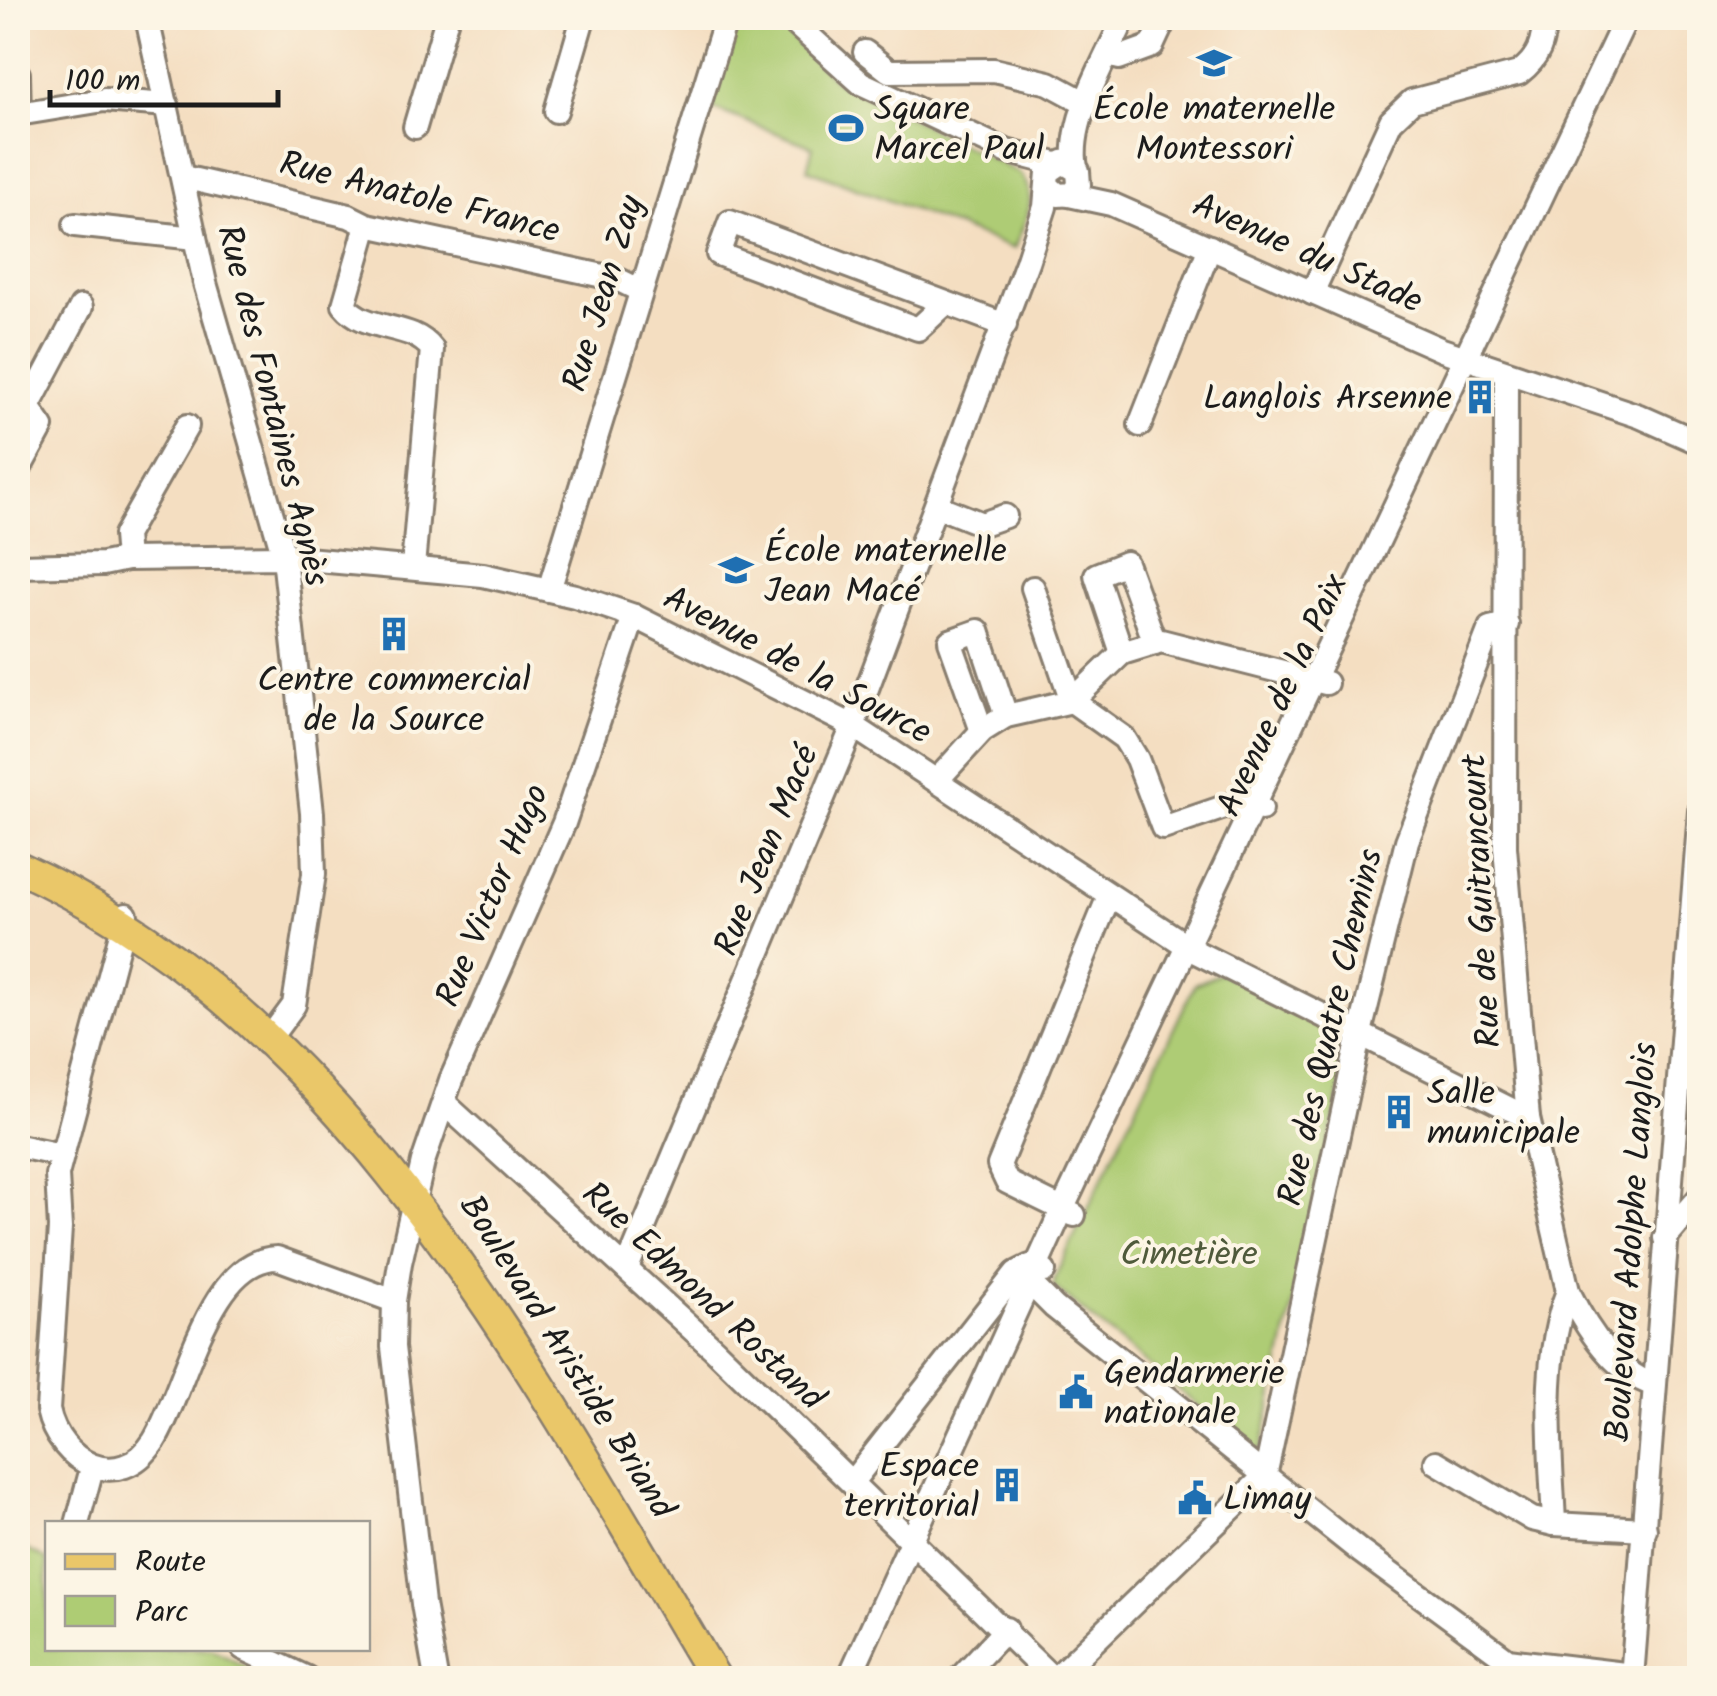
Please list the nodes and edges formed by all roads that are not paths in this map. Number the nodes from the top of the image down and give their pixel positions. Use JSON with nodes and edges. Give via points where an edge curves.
{"nodes":[{"id":1,"x":147,"y":18,"type":"edge"},
{"id":2,"x":447,"y":18,"type":"edge"},
{"id":3,"x":584,"y":18,"type":"edge"},
{"id":4,"x":726,"y":18,"type":"edge"},
{"id":5,"x":789,"y":18,"type":"edge"},
{"id":6,"x":1124,"y":18,"type":"edge"},
{"id":7,"x":1165,"y":18,"type":"edge"},
{"id":8,"x":1545,"y":18,"type":"edge"},
{"id":9,"x":1626,"y":18,"type":"edge"},
{"id":10,"x":1640,"y":18,"type":"edge"},
{"id":11,"x":865,"y":52,"type":"dead end"},
{"id":12,"x":1108,"y":55,"type":"junction"},
{"id":13,"x":18,"y":74,"type":"edge"},
{"id":14,"x":167,"y":105,"type":"junction"},
{"id":15,"x":556,"y":111,"type":"dead end"},
{"id":16,"x":1085,"y":112,"type":"junction"},
{"id":17,"x":18,"y":114,"type":"edge"},
{"id":18,"x":414,"y":128,"type":"dead end"},
{"id":19,"x":183,"y":178,"type":"junction"},
{"id":20,"x":1062,"y":178,"type":"junction"},
{"id":21,"x":75,"y":224,"type":"dead end"},
{"id":22,"x":366,"y":225,"type":"junction"},
{"id":23,"x":195,"y":238,"type":"junction"},
{"id":24,"x":1210,"y":247,"type":"junction"},
{"id":25,"x":639,"y":290,"type":"junction"},
{"id":26,"x":1312,"y":293,"type":"junction"},
{"id":27,"x":946,"y":303,"type":"junction"},
{"id":28,"x":81,"y":307,"type":"dead end"},
{"id":29,"x":1005,"y":325,"type":"junction"},
{"id":30,"x":1472,"y":361,"type":"junction"},
{"id":31,"x":1506,"y":372,"type":"junction"},
{"id":32,"x":1140,"y":424,"type":"dead end"},
{"id":33,"x":187,"y":426,"type":"dead end"},
{"id":34,"x":1700,"y":443,"type":"edge"},
{"id":35,"x":18,"y":471,"type":"edge"},
{"id":36,"x":937,"y":506,"type":"junction"},
{"id":37,"x":1006,"y":516,"type":"dead end"},
{"id":38,"x":284,"y":557,"type":"junction"},
{"id":39,"x":128,"y":559,"type":"junction"},
{"id":40,"x":18,"y":566,"type":"edge"},
{"id":41,"x":412,"y":567,"type":"junction"},
{"id":42,"x":1033,"y":588,"type":"dead end"},
{"id":43,"x":549,"y":590,"type":"junction"},
{"id":44,"x":634,"y":616,"type":"junction"},
{"id":45,"x":1506,"y":624,"type":"junction"},
{"id":46,"x":1154,"y":643,"type":"junction"},
{"id":47,"x":1122,"y":653,"type":"junction"},
{"id":48,"x":1320,"y":681,"type":"junction"},
{"id":49,"x":1072,"y":701,"type":"junction"},
{"id":50,"x":1006,"y":716,"type":"junction"},
{"id":51,"x":854,"y":726,"type":"junction"},
{"id":52,"x":982,"y":731,"type":"junction"},
{"id":53,"x":938,"y":779,"type":"junction"},
{"id":54,"x":1259,"y":808,"type":"junction"},
{"id":55,"x":1700,"y":811,"type":"edge"},
{"id":56,"x":18,"y":851,"type":"edge"},
{"id":57,"x":18,"y":867,"type":"edge"},
{"id":58,"x":1108,"y":896,"type":"junction"},
{"id":59,"x":124,"y":920,"type":"junction"},
{"id":60,"x":1192,"y":950,"type":"junction"},
{"id":61,"x":1359,"y":1036,"type":"junction"},
{"id":62,"x":270,"y":1039,"type":"junction"},
{"id":63,"x":444,"y":1103,"type":"junction"},
{"id":64,"x":1528,"y":1118,"type":"junction"},
{"id":65,"x":18,"y":1146,"type":"edge"},
{"id":66,"x":61,"y":1156,"type":"junction"},
{"id":67,"x":417,"y":1195,"type":"junction"},
{"id":68,"x":1700,"y":1196,"type":"edge"},
{"id":69,"x":1068,"y":1213,"type":"junction"},
{"id":70,"x":1665,"y":1238,"type":"junction"},
{"id":71,"x":628,"y":1268,"type":"junction"},
{"id":72,"x":1037,"y":1278,"type":"junction"},
{"id":73,"x":1568,"y":1292,"type":"junction"},
{"id":74,"x":394,"y":1301,"type":"junction"},
{"id":75,"x":1652,"y":1384,"type":"junction"},
{"id":76,"x":1436,"y":1462,"type":"dead end"},
{"id":77,"x":92,"y":1468,"type":"junction"},
{"id":78,"x":1265,"y":1476,"type":"junction"},
{"id":79,"x":852,"y":1482,"type":"junction"},
{"id":80,"x":78,"y":1521,"type":"edge"},
{"id":81,"x":1554,"y":1524,"type":"junction"},
{"id":82,"x":1644,"y":1529,"type":"junction"},
{"id":83,"x":914,"y":1540,"type":"junction"},
{"id":84,"x":1006,"y":1630,"type":"junction"},
{"id":85,"x":249,"y":1651,"type":"edge"},
{"id":86,"x":710,"y":1669,"type":"edge"},
{"id":87,"x":1632,"y":1676,"type":"edge"},
{"id":88,"x":307,"y":1678,"type":"edge"},
{"id":89,"x":436,"y":1678,"type":"edge"},
{"id":90,"x":849,"y":1678,"type":"edge"},
{"id":91,"x":960,"y":1678,"type":"edge"},
{"id":92,"x":1054,"y":1678,"type":"edge"}],
"edges":[{"from":1,"to":14,"type":"street","name":"Rue des Fontaines Agnès"},
{"from":2,"to":18,"type":"street"},
{"from":3,"to":15,"type":"street"},
{"from":4,"to":25,"type":"street","name":"Rue Jean Zay"},
{"from":5,"to":20,"type":"street","name":"Avenue du Stade","via":[[862,83]]},
{"from":6,"to":12,"type":"street","name":"Rue Jean Macé"},
{"from":7,"to":12,"type":"street","via":[[1152,46],[1119,58]]},
{"from":8,"to":26,"type":"street","via":[[1544,42],[1519,73],[1405,104],[1391,121]]},
{"from":9,"to":30,"type":"street","name":"Avenue de la Paix"},
{"from":10,"to":30,"type":"street","name":"Avenue de la Paix"},
{"from":11,"to":16,"type":"street","via":[[889,71],[994,70],[1049,83]]},
{"from":12,"to":16,"type":"street","name":"Rue Jean Macé"},
{"from":13,"to":17,"type":"street"},
{"from":14,"to":17,"type":"street","via":[[104,100]]},
{"from":14,"to":19,"type":"street","name":"Rue des Fontaines Agnès"},
{"from":16,"to":20,"type":"street","name":"Rue Jean Macé"},
{"from":19,"to":22,"type":"street","name":"Rue Anatole France"},
{"from":19,"to":23,"type":"street","name":"Rue des Fontaines Agnès"},
{"from":20,"to":24,"type":"street","name":"Avenue du Stade"},
{"from":20,"to":29,"type":"street","name":"Rue Jean Macé"},
{"from":21,"to":23,"type":"street"},
{"from":22,"to":25,"type":"street","name":"Rue Anatole France","via":[[617,279]]},
{"from":22,"to":41,"type":"street","via":[[344,305],[358,322],[422,336],[432,349]]},
{"from":23,"to":38,"type":"street","name":"Rue des Fontaines Agnès"},
{"from":24,"to":26,"type":"street","name":"Avenue du Stade"},
{"from":24,"to":32,"type":"street"},
{"from":25,"to":43,"type":"street","name":"Rue Jean Zay"},
{"from":26,"to":30,"type":"street","name":"Avenue du Stade"},
{"from":27,"to":27,"type":"street","via":[[730,222],[718,254],[918,328]]},
{"from":27,"to":29,"type":"street"},
{"from":28,"to":35,"type":"street","via":[[28,407],[42,427]]},
{"from":29,"to":36,"type":"street","name":"Rue Jean Macé"},
{"from":30,"to":31,"type":"street","name":"Avenue du Stade"},
{"from":30,"to":48,"type":"street","name":"Avenue de la Paix"},
{"from":31,"to":34,"type":"street","name":"Avenue du Stade"},
{"from":31,"to":45,"type":"street","name":"Rue de Guitrancourt"},
{"from":33,"to":39,"type":"street","via":[[125,535]]},
{"from":36,"to":37,"type":"street","via":[[982,524]]},
{"from":36,"to":51,"type":"street","name":"Rue Jean Macé"},
{"from":38,"to":39,"type":"street","name":"Avenue de la Source"},
{"from":38,"to":41,"type":"street","name":"Avenue de la Source"},
{"from":38,"to":62,"type":"street","name":"Rue des Fontaines Agnès","via":[[314,863],[294,1005]]},
{"from":39,"to":40,"type":"street","name":"Avenue de la Source"},
{"from":41,"to":43,"type":"street","name":"Avenue de la Source"},
{"from":42,"to":49,"type":"street"},
{"from":43,"to":44,"type":"street","name":"Avenue de la Source"},
{"from":44,"to":51,"type":"street","name":"Avenue de la Source"},
{"from":44,"to":63,"type":"street","name":"Rue Victor Hugo","via":[[564,823]]},
{"from":45,"to":61,"type":"street","name":"Rue des Quatre Chemins","via":[[1490,628],[1407,841]]},
{"from":45,"to":64,"type":"street","name":"Rue de Guitrancourt","via":[[1505,846]]},
{"from":46,"to":47,"type":"street"},
{"from":46,"to":47,"type":"street","via":[[1126,563],[1096,575]]},
{"from":46,"to":48,"type":"street"},
{"from":47,"to":49,"type":"street"},
{"from":48,"to":54,"type":"street","name":"Avenue de la Paix"},
{"from":49,"to":50,"type":"street"},
{"from":49,"to":54,"type":"street","via":[[1124,738],[1164,828],[1244,800]]},
{"from":50,"to":52,"type":"street"},
{"from":50,"to":52,"type":"street","via":[[978,631],[950,641]]},
{"from":51,"to":53,"type":"street","name":"Avenue de la Source"},
{"from":51,"to":71,"type":"street","name":"Rue Jean Macé"},
{"from":52,"to":53,"type":"street"},
{"from":53,"to":58,"type":"street","name":"Avenue de la Source"},
{"from":54,"to":60,"type":"street","name":"Avenue de la Paix"},
{"from":55,"to":70,"type":"street","name":"Boulevard Adolphe Langlois"},
{"from":56,"to":59,"type":"main road","name":"Boulevard Aristide Briand"},
{"from":57,"to":59,"type":"main road","name":"Boulevard Aristide Briand"},
{"from":58,"to":60,"type":"street","name":"Avenue de la Source"},
{"from":58,"to":69,"type":"street","via":[[999,1165],[1007,1182]]},
{"from":59,"to":62,"type":"main road","name":"Boulevard Aristide Briand"},
{"from":59,"to":66,"type":"street"},
{"from":60,"to":61,"type":"street","name":"Avenue de la Source"},
{"from":60,"to":69,"type":"street","name":"Avenue de la Paix"},
{"from":61,"to":64,"type":"street","name":"Avenue de la Source"},
{"from":61,"to":78,"type":"street","name":"Rue des Quatre Chemins"},
{"from":62,"to":67,"type":"main road","name":"Boulevard Aristide Briand"},
{"from":63,"to":67,"type":"street","name":"Rue Victor Hugo"},
{"from":63,"to":71,"type":"street","name":"Rue Edmond Rostand"},
{"from":64,"to":73,"type":"street","name":"Rue de Guitrancourt"},
{"from":65,"to":66,"type":"street"},
{"from":66,"to":77,"type":"street","via":[[48,1410],[63,1449]]},
{"from":67,"to":74,"type":"street","name":"Rue Victor Hugo"},
{"from":67,"to":86,"type":"main road","name":"Boulevard Aristide Briand"},
{"from":68,"to":70,"type":"street"},
{"from":69,"to":72,"type":"street","name":"Avenue de la Paix"},
{"from":70,"to":75,"type":"street","name":"Boulevard Adolphe Langlois"},
{"from":71,"to":79,"type":"street","name":"Rue Edmond Rostand"},
{"from":72,"to":78,"type":"street"},
{"from":72,"to":79,"type":"street","via":[[1023,1267],[1016,1273]]},
{"from":72,"to":83,"type":"street","name":"Avenue de la Paix"},
{"from":73,"to":75,"type":"street","name":"Rue de Guitrancourt","via":[[1624,1372]]},
{"from":73,"to":81,"type":"street","via":[[1555,1324],[1550,1406]]},
{"from":74,"to":77,"type":"street","via":[[277,1258],[258,1258],[244,1266],[198,1338],[154,1440],[132,1460]]},
{"from":74,"to":89,"type":"street","name":"Rue Victor Hugo","via":[[401,1416]]},
{"from":75,"to":82,"type":"street","name":"Boulevard Adolphe Langlois"},
{"from":76,"to":81,"type":"street","via":[[1532,1519]]},
{"from":77,"to":80,"type":"street"},
{"from":78,"to":87,"type":"street","via":[[1508,1660]]},
{"from":78,"to":92,"type":"street"},
{"from":79,"to":83,"type":"street","name":"Rue Edmond Rostand"},
{"from":81,"to":82,"type":"street"},
{"from":82,"to":87,"type":"street","name":"Boulevard Adolphe Langlois"},
{"from":83,"to":84,"type":"street","name":"Rue Edmond Rostand"},
{"from":83,"to":90,"type":"street","name":"Avenue de la Paix"},
{"from":84,"to":91,"type":"street"},
{"from":84,"to":92,"type":"street","name":"Rue Edmond Rostand"},
{"from":85,"to":88,"type":"street"}]}
